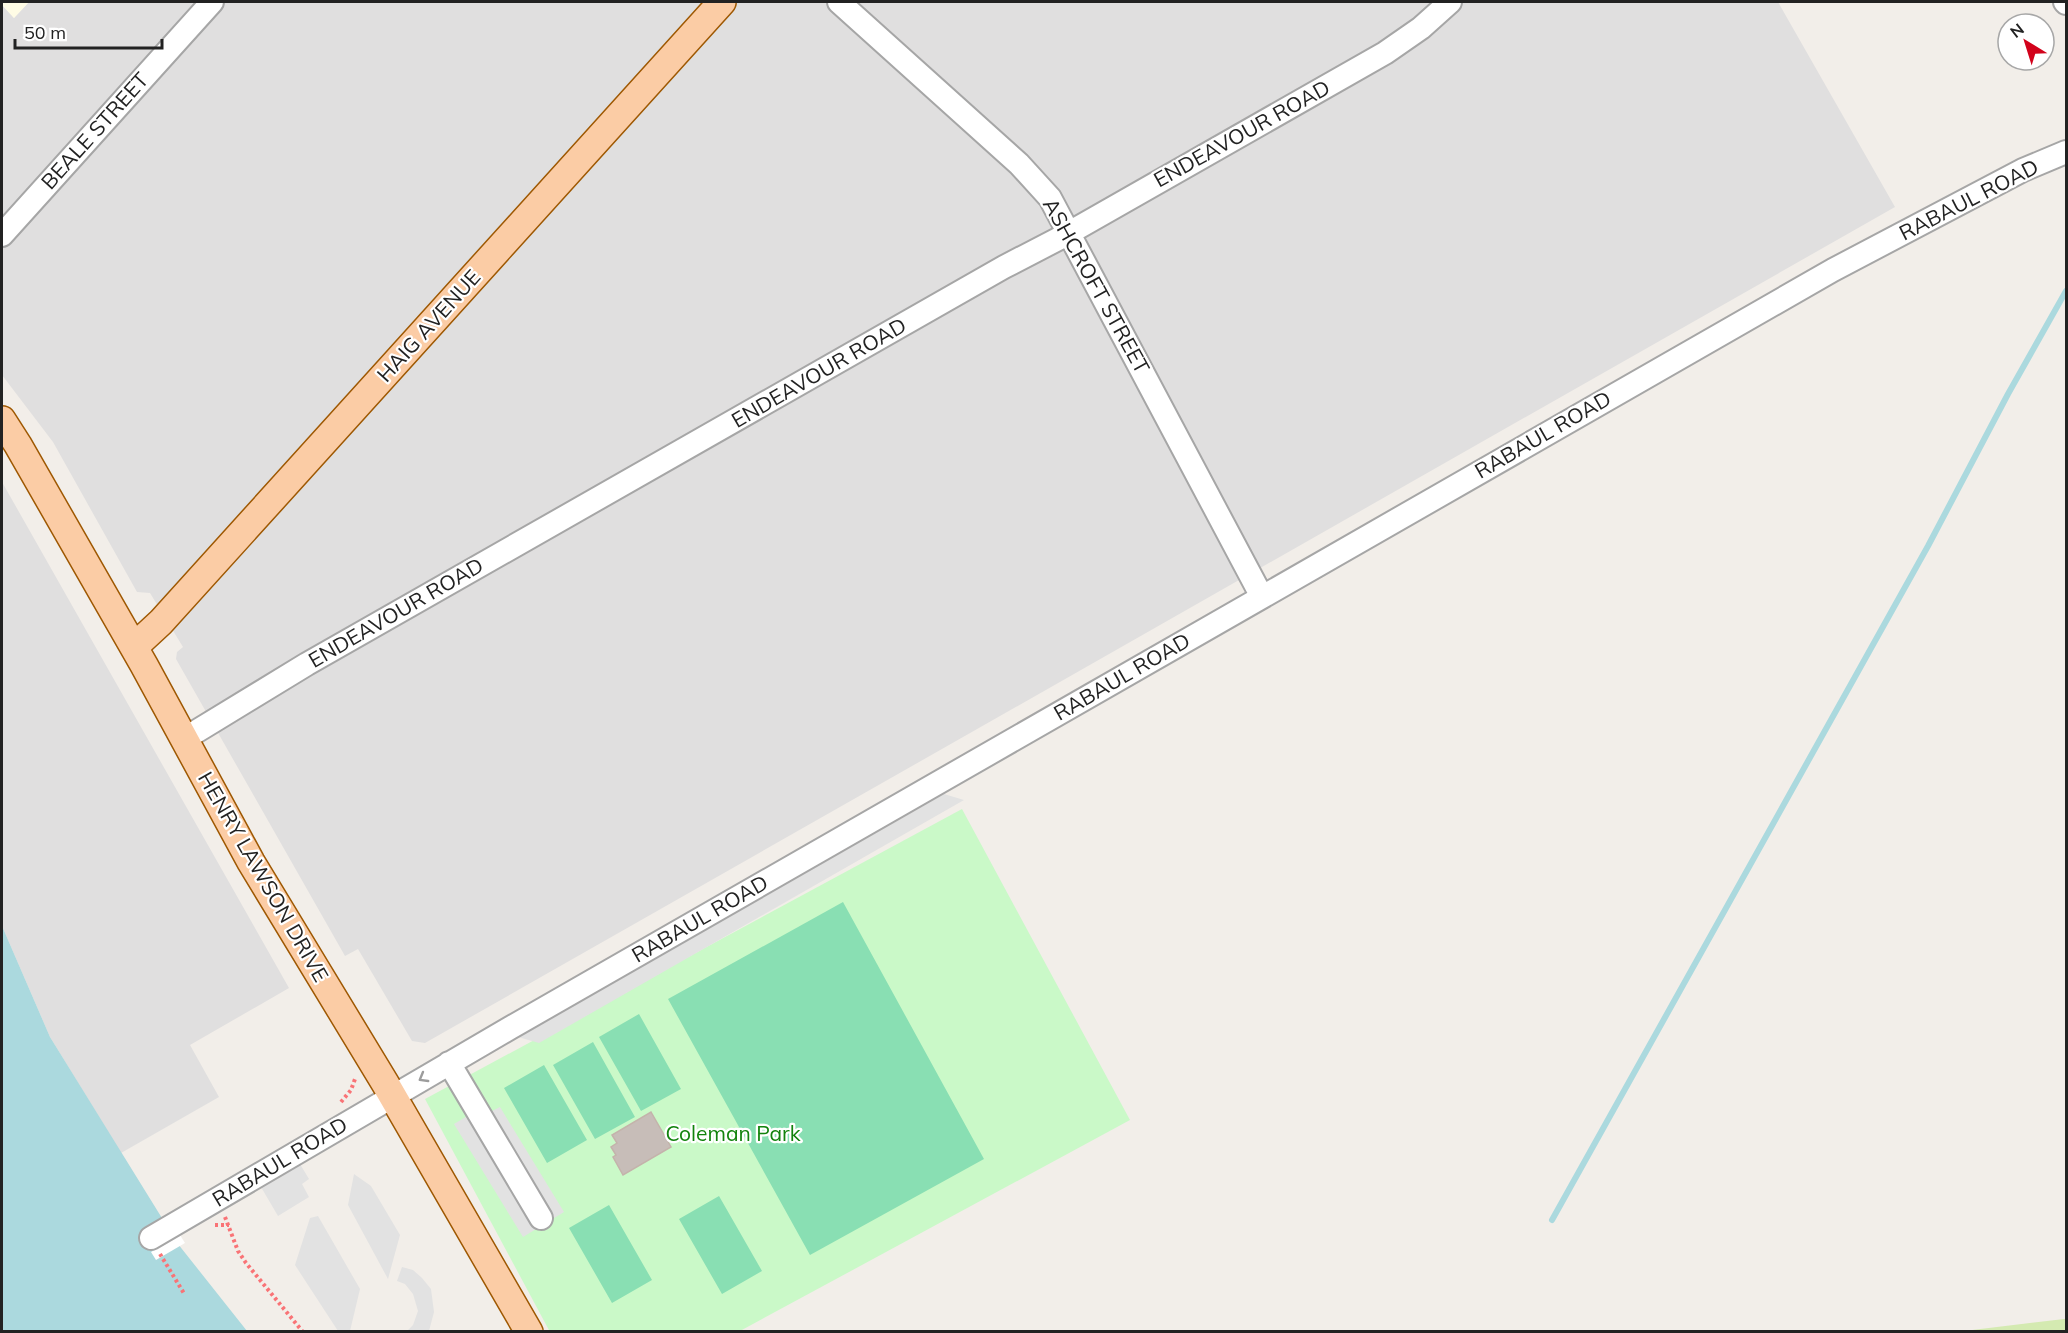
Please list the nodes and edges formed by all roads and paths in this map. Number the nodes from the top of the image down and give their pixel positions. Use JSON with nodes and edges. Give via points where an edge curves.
{"nodes":[{"id":1,"x":212,"y":2,"type":"edge"},
{"id":2,"x":722,"y":2,"type":"edge"},
{"id":3,"x":839,"y":2,"type":"edge"},
{"id":4,"x":1450,"y":2,"type":"edge"},
{"id":5,"x":2067,"y":152,"type":"edge"},
{"id":6,"x":1070,"y":232,"type":"junction"},
{"id":7,"x":2,"y":235,"type":"edge"},
{"id":8,"x":2,"y":420,"type":"edge"},
{"id":9,"x":1262,"y":597,"type":"junction"},
{"id":10,"x":134,"y":647,"type":"junction"},
{"id":11,"x":184,"y":739,"type":"junction"},
{"id":12,"x":449,"y":1063,"type":"junction"},
{"id":13,"x":393,"y":1096,"type":"junction"},
{"id":14,"x":217,"y":1200,"type":"junction"},
{"id":15,"x":541,"y":1218,"type":"dead end"},
{"id":16,"x":156,"y":1247,"type":"joint"},
{"id":17,"x":184,"y":1295,"type":"dead end"},
{"id":18,"x":303,"y":1332,"type":"edge"},
{"id":19,"x":530,"y":1332,"type":"edge"}],
"edges":[{"from":1,"to":7,"type":"street","name":"BEALE STREET"},
{"from":2,"to":10,"type":"main road","name":"HAIG AVENUE","via":[[161,622]]},
{"from":3,"to":6,"type":"street","name":"ASHCROFT STREET","via":[[1031,175]]},
{"from":4,"to":6,"type":"street","name":"ENDEAVOUR ROAD","via":[[1385,53]]},
{"from":5,"to":9,"type":"street","name":"RABAUL ROAD","via":[[2023,170],[1833,270]]},
{"from":6,"to":9,"type":"street","name":"ASHCROFT STREET"},
{"from":6,"to":11,"type":"street","name":"ENDEAVOUR ROAD","via":[[307,664]]},
{"from":8,"to":10,"type":"main road","name":"HENRY LAWSON DRIVE"},
{"from":9,"to":12,"type":"street","name":"RABAUL ROAD"},
{"from":10,"to":11,"type":"main road","name":"HENRY LAWSON DRIVE"},
{"from":11,"to":13,"type":"main road","name":"HENRY LAWSON DRIVE","via":[[251,862]]},
{"from":12,"to":13,"type":"street","name":"RABAUL ROAD","one_way":true},
{"from":12,"to":15,"type":"street"},
{"from":13,"to":14,"type":"street","name":"RABAUL ROAD"},
{"from":13,"to":19,"type":"main road","name":"HENRY LAWSON DRIVE"},
{"from":14,"to":16,"type":"street","name":"RABAUL ROAD","via":[[186,1218]]},
{"from":14,"to":18,"type":"path","via":[[246,1263]]},
{"from":16,"to":17,"type":"path"}]}
